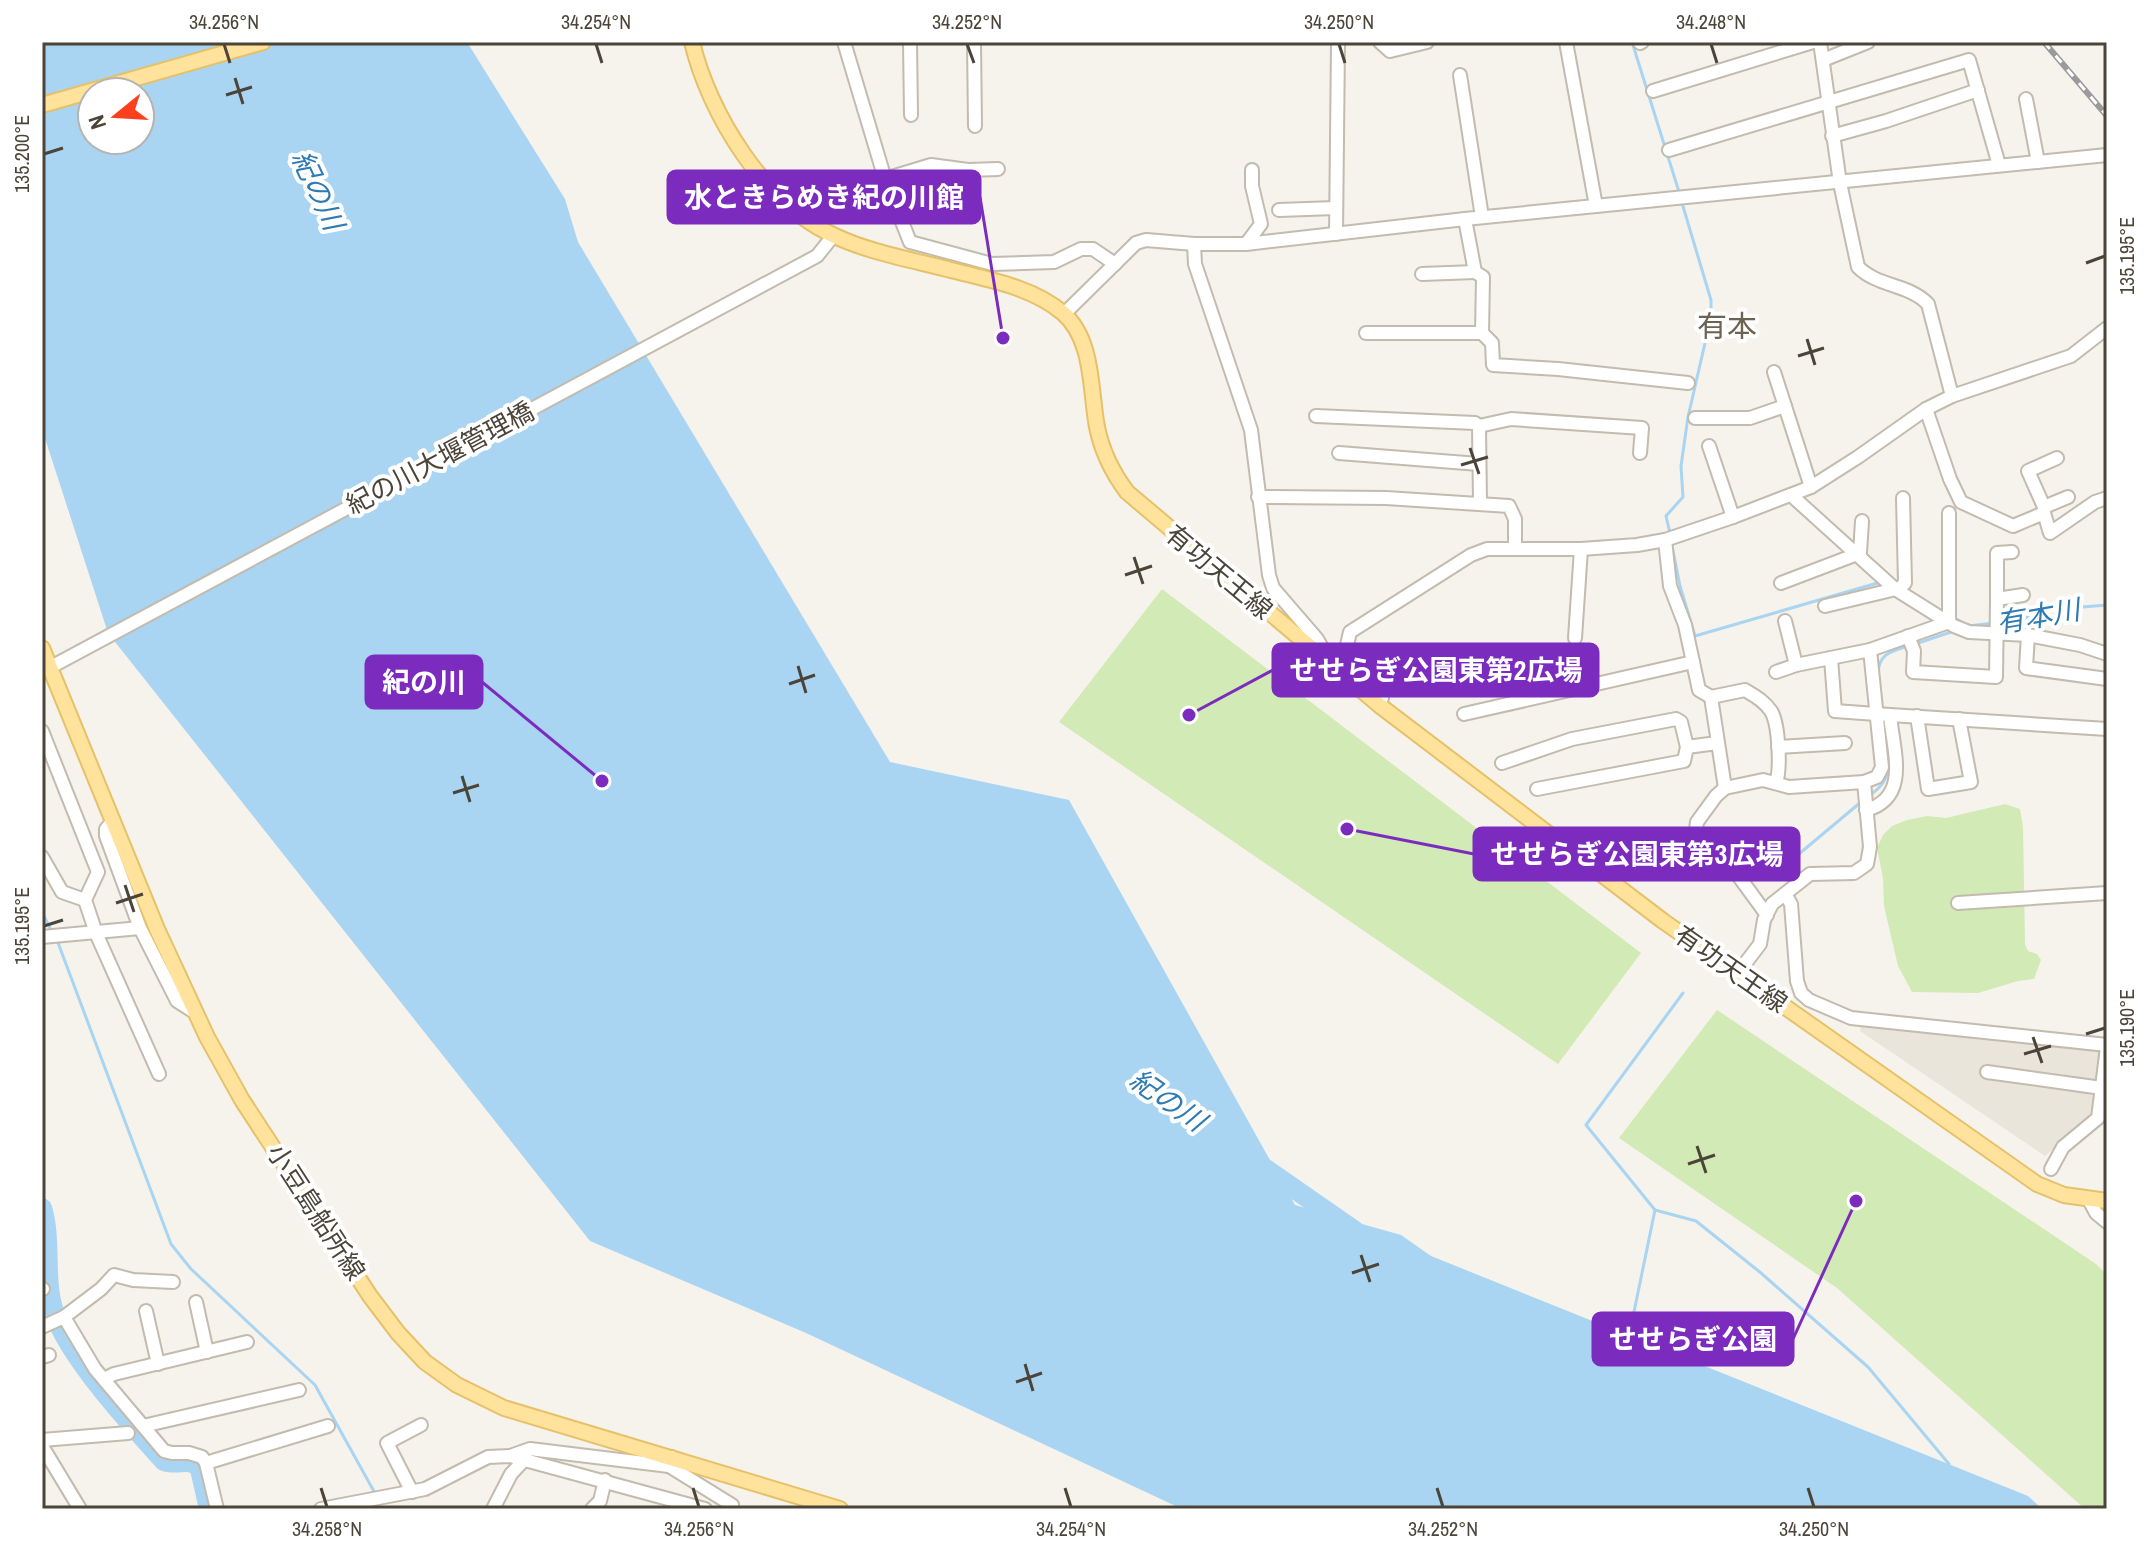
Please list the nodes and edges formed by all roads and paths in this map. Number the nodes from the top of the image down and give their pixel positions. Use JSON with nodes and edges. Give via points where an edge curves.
{"nodes":[{"id":1,"x":263,"y":42,"type":"edge"},
{"id":2,"x":692,"y":42,"type":"edge"},
{"id":3,"x":844,"y":42,"type":"edge"},
{"id":4,"x":910,"y":42,"type":"edge"},
{"id":5,"x":974,"y":42,"type":"edge"},
{"id":6,"x":1338,"y":42,"type":"edge"},
{"id":7,"x":1380,"y":42,"type":"edge"},
{"id":8,"x":1427,"y":42,"type":"edge"},
{"id":9,"x":1566,"y":42,"type":"edge"},
{"id":10,"x":1813,"y":42,"type":"edge"},
{"id":11,"x":1820,"y":42,"type":"edge"},
{"id":12,"x":1868,"y":42,"type":"edge"},
{"id":13,"x":1823,"y":60,"type":"junction"},
{"id":14,"x":1460,"y":75,"type":"dead end"},
{"id":15,"x":1978,"y":90,"type":"junction"},
{"id":16,"x":1653,"y":91,"type":"dead end"},
{"id":17,"x":2026,"y":99,"type":"dead end"},
{"id":18,"x":1829,"y":103,"type":"junction"},
{"id":19,"x":42,"y":105,"type":"edge"},
{"id":20,"x":911,"y":115,"type":"dead end"},
{"id":21,"x":975,"y":126,"type":"dead end"},
{"id":22,"x":1832,"y":136,"type":"junction"},
{"id":23,"x":1669,"y":150,"type":"dead end"},
{"id":24,"x":2107,"y":155,"type":"edge"},
{"id":25,"x":2038,"y":162,"type":"junction"},
{"id":26,"x":1999,"y":165,"type":"junction"},
{"id":27,"x":998,"y":169,"type":"dead end"},
{"id":28,"x":1252,"y":170,"type":"dead end"},
{"id":29,"x":885,"y":179,"type":"junction"},
{"id":30,"x":1840,"y":183,"type":"junction"},
{"id":31,"x":1596,"y":206,"type":"junction"},
{"id":32,"x":1335,"y":208,"type":"junction"},
{"id":33,"x":1279,"y":210,"type":"dead end"},
{"id":34,"x":1482,"y":217,"type":"junction"},
{"id":35,"x":1465,"y":219,"type":"junction"},
{"id":36,"x":1336,"y":234,"type":"junction"},
{"id":37,"x":833,"y":236,"type":"junction"},
{"id":38,"x":1194,"y":244,"type":"junction"},
{"id":39,"x":1246,"y":244,"type":"junction"},
{"id":40,"x":1115,"y":264,"type":"junction"},
{"id":41,"x":1475,"y":272,"type":"junction"},
{"id":42,"x":1422,"y":274,"type":"dead end"},
{"id":43,"x":1064,"y":314,"type":"junction"},
{"id":44,"x":2107,"y":328,"type":"edge"},
{"id":45,"x":1366,"y":333,"type":"dead end"},
{"id":46,"x":1482,"y":333,"type":"junction"},
{"id":47,"x":1774,"y":372,"type":"dead end"},
{"id":48,"x":1688,"y":383,"type":"dead end"},
{"id":49,"x":1952,"y":396,"type":"junction"},
{"id":50,"x":1785,"y":406,"type":"junction"},
{"id":51,"x":1926,"y":409,"type":"junction"},
{"id":52,"x":1316,"y":416,"type":"dead end"},
{"id":53,"x":1695,"y":418,"type":"dead end"},
{"id":54,"x":1479,"y":426,"type":"junction"},
{"id":55,"x":1709,"y":446,"type":"dead end"},
{"id":56,"x":1339,"y":453,"type":"dead end"},
{"id":57,"x":1640,"y":453,"type":"dead end"},
{"id":58,"x":2057,"y":458,"type":"dead end"},
{"id":59,"x":1479,"y":464,"type":"junction"},
{"id":60,"x":1811,"y":487,"type":"junction"},
{"id":61,"x":1791,"y":495,"type":"junction"},
{"id":62,"x":1258,"y":497,"type":"junction"},
{"id":63,"x":2068,"y":497,"type":"dead end"},
{"id":64,"x":1903,"y":498,"type":"dead end"},
{"id":65,"x":2107,"y":498,"type":"edge"},
{"id":66,"x":1480,"y":502,"type":"junction"},
{"id":67,"x":2044,"y":510,"type":"junction"},
{"id":68,"x":1949,"y":513,"type":"dead end"},
{"id":69,"x":1733,"y":517,"type":"junction"},
{"id":70,"x":1862,"y":521,"type":"dead end"},
{"id":71,"x":1669,"y":538,"type":"junction"},
{"id":72,"x":1515,"y":549,"type":"junction"},
{"id":73,"x":1581,"y":549,"type":"junction"},
{"id":74,"x":2012,"y":552,"type":"dead end"},
{"id":75,"x":1857,"y":556,"type":"junction"},
{"id":76,"x":1781,"y":583,"type":"dead end"},
{"id":77,"x":1895,"y":585,"type":"junction"},
{"id":78,"x":2023,"y":595,"type":"dead end"},
{"id":79,"x":1997,"y":599,"type":"junction"},
{"id":80,"x":1825,"y":606,"type":"dead end"},
{"id":81,"x":1951,"y":619,"type":"junction"},
{"id":82,"x":1785,"y":621,"type":"dead end"},
{"id":83,"x":1996,"y":627,"type":"junction"},
{"id":84,"x":2028,"y":635,"type":"junction"},
{"id":85,"x":1575,"y":638,"type":"dead end"},
{"id":86,"x":1911,"y":643,"type":"junction"},
{"id":87,"x":1321,"y":646,"type":"dead end"},
{"id":88,"x":42,"y":648,"type":"edge"},
{"id":89,"x":1870,"y":650,"type":"junction"},
{"id":90,"x":2107,"y":654,"type":"edge"},
{"id":91,"x":1831,"y":658,"type":"junction"},
{"id":92,"x":1693,"y":662,"type":"junction"},
{"id":93,"x":1796,"y":665,"type":"junction"},
{"id":94,"x":49,"y":668,"type":"junction"},
{"id":95,"x":1776,"y":672,"type":"dead end"},
{"id":96,"x":2107,"y":679,"type":"edge"},
{"id":97,"x":1711,"y":697,"type":"junction"},
{"id":98,"x":1379,"y":705,"type":"junction"},
{"id":99,"x":1464,"y":714,"type":"dead end"},
{"id":100,"x":1883,"y":714,"type":"junction"},
{"id":101,"x":1917,"y":716,"type":"junction"},
{"id":102,"x":1959,"y":719,"type":"junction"},
{"id":103,"x":2107,"y":729,"type":"edge"},
{"id":104,"x":42,"y":731,"type":"edge"},
{"id":105,"x":1717,"y":743,"type":"junction"},
{"id":106,"x":1845,"y":743,"type":"dead end"},
{"id":107,"x":1687,"y":747,"type":"junction"},
{"id":108,"x":1778,"y":747,"type":"junction"},
{"id":109,"x":1502,"y":763,"type":"dead end"},
{"id":110,"x":48,"y":765,"type":"edge"},
{"id":111,"x":1776,"y":783,"type":"junction"},
{"id":112,"x":1864,"y":786,"type":"junction"},
{"id":113,"x":1725,"y":788,"type":"junction"},
{"id":114,"x":1537,"y":789,"type":"dead end"},
{"id":115,"x":1866,"y":808,"type":"junction"},
{"id":116,"x":113,"y":821,"type":"junction"},
{"id":117,"x":42,"y":857,"type":"edge"},
{"id":118,"x":2107,"y":893,"type":"edge"},
{"id":119,"x":1785,"y":894,"type":"junction"},
{"id":120,"x":85,"y":900,"type":"junction"},
{"id":121,"x":1958,"y":903,"type":"dead end"},
{"id":122,"x":1767,"y":915,"type":"junction"},
{"id":123,"x":140,"y":928,"type":"junction"},
{"id":124,"x":96,"y":933,"type":"junction"},
{"id":125,"x":53,"y":936,"type":"edge"},
{"id":126,"x":1737,"y":974,"type":"junction"},
{"id":127,"x":196,"y":1013,"type":"junction"},
{"id":128,"x":2107,"y":1046,"type":"edge"},
{"id":129,"x":1987,"y":1072,"type":"dead end"},
{"id":130,"x":159,"y":1074,"type":"dead end"},
{"id":131,"x":2102,"y":1088,"type":"junction"},
{"id":132,"x":2102,"y":1119,"type":"edge"},
{"id":133,"x":2051,"y":1169,"type":"dead end"},
{"id":134,"x":2089,"y":1200,"type":"junction"},
{"id":135,"x":2107,"y":1201,"type":"edge"},
{"id":136,"x":2107,"y":1222,"type":"edge"},
{"id":137,"x":173,"y":1282,"type":"dead end"},
{"id":138,"x":196,"y":1302,"type":"dead end"},
{"id":139,"x":146,"y":1311,"type":"dead end"},
{"id":140,"x":54,"y":1322,"type":"edge"},
{"id":141,"x":247,"y":1342,"type":"dead end"},
{"id":142,"x":207,"y":1352,"type":"junction"},
{"id":143,"x":158,"y":1364,"type":"junction"},
{"id":144,"x":104,"y":1379,"type":"junction"},
{"id":145,"x":299,"y":1390,"type":"dead end"},
{"id":146,"x":421,"y":1425,"type":"dead end"},
{"id":147,"x":143,"y":1426,"type":"junction"},
{"id":148,"x":328,"y":1426,"type":"dead end"},
{"id":149,"x":128,"y":1433,"type":"dead end"},
{"id":150,"x":42,"y":1440,"type":"edge"},
{"id":151,"x":42,"y":1446,"type":"edge"},
{"id":152,"x":510,"y":1456,"type":"junction"},
{"id":153,"x":488,"y":1457,"type":"junction"},
{"id":154,"x":526,"y":1458,"type":"junction"},
{"id":155,"x":670,"y":1462,"type":"junction"},
{"id":156,"x":206,"y":1463,"type":"junction"},
{"id":157,"x":511,"y":1474,"type":"junction"},
{"id":158,"x":605,"y":1480,"type":"junction"},
{"id":159,"x":412,"y":1492,"type":"junction"},
{"id":160,"x":382,"y":1501,"type":"edge"},
{"id":161,"x":680,"y":1505,"type":"edge"},
{"id":162,"x":732,"y":1507,"type":"edge"},
{"id":163,"x":80,"y":1509,"type":"edge"},
{"id":164,"x":217,"y":1509,"type":"edge"},
{"id":165,"x":321,"y":1509,"type":"edge"},
{"id":166,"x":493,"y":1509,"type":"edge"},
{"id":167,"x":592,"y":1509,"type":"edge"},
{"id":168,"x":705,"y":1509,"type":"edge"},
{"id":169,"x":748,"y":1509,"type":"edge"},
{"id":170,"x":840,"y":1509,"type":"edge"}],
"edges":[{"from":1,"to":19,"type":"main road"},
{"from":2,"to":37,"type":"main road","name":"有功天王線","via":[[707,91],[752,164],[786,204]]},
{"from":3,"to":29,"type":"street"},
{"from":4,"to":20,"type":"street"},
{"from":5,"to":21,"type":"street"},
{"from":6,"to":32,"type":"street"},
{"from":7,"to":8,"type":"street","via":[[1390,51]]},
{"from":9,"to":31,"type":"street"},
{"from":10,"to":16,"type":"street"},
{"from":11,"to":13,"type":"street"},
{"from":12,"to":13,"type":"street"},
{"from":13,"to":18,"type":"street"},
{"from":14,"to":34,"type":"street"},
{"from":15,"to":18,"type":"street","via":[[1969,60]]},
{"from":15,"to":22,"type":"street"},
{"from":15,"to":26,"type":"street"},
{"from":17,"to":25,"type":"street"},
{"from":18,"to":22,"type":"street"},
{"from":18,"to":23,"type":"street"},
{"from":22,"to":30,"type":"street"},
{"from":24,"to":25,"type":"street"},
{"from":25,"to":26,"type":"street"},
{"from":26,"to":30,"type":"street"},
{"from":27,"to":29,"type":"street","via":[[931,165]]},
{"from":28,"to":39,"type":"street","via":[[1261,224]]},
{"from":29,"to":40,"type":"street","via":[[910,242],[992,264],[1054,262],[1081,249],[1093,249]]},
{"from":30,"to":31,"type":"street"},
{"from":30,"to":49,"type":"street","via":[[1858,267],[1868,277],[1919,295],[1928,304]]},
{"from":31,"to":34,"type":"street"},
{"from":32,"to":33,"type":"street"},
{"from":32,"to":36,"type":"street"},
{"from":34,"to":35,"type":"street"},
{"from":35,"to":36,"type":"street"},
{"from":35,"to":41,"type":"street"},
{"from":36,"to":39,"type":"street"},
{"from":37,"to":43,"type":"main road","name":"有功天王線","via":[[1033,293]]},
{"from":37,"to":94,"type":"street","name":"紀の川大堰管理橋","via":[[817,256]]},
{"from":38,"to":39,"type":"street"},
{"from":38,"to":40,"type":"street","via":[[1146,240]]},
{"from":38,"to":62,"type":"street","via":[[1195,264],[1251,430]]},
{"from":40,"to":43,"type":"street"},
{"from":41,"to":42,"type":"street"},
{"from":41,"to":46,"type":"street","via":[[1483,277]]},
{"from":43,"to":98,"type":"main road","name":"有功天王線","via":[[1084,347],[1104,452],[1127,492]]},
{"from":44,"to":49,"type":"street","via":[[2071,356]]},
{"from":45,"to":46,"type":"street"},
{"from":46,"to":48,"type":"street","via":[[1492,343],[1493,365]]},
{"from":47,"to":50,"type":"street"},
{"from":49,"to":51,"type":"street"},
{"from":50,"to":53,"type":"street","via":[[1750,418]]},
{"from":50,"to":60,"type":"street"},
{"from":51,"to":60,"type":"street"},
{"from":51,"to":67,"type":"street","via":[[1961,502],[2013,526]]},
{"from":52,"to":54,"type":"street"},
{"from":54,"to":57,"type":"street","via":[[1511,419],[1642,428]]},
{"from":54,"to":59,"type":"street"},
{"from":55,"to":69,"type":"street"},
{"from":56,"to":59,"type":"street"},
{"from":58,"to":67,"type":"street","via":[[2028,471]]},
{"from":59,"to":66,"type":"street"},
{"from":60,"to":61,"type":"street"},
{"from":61,"to":69,"type":"street"},
{"from":61,"to":75,"type":"street"},
{"from":62,"to":66,"type":"street"},
{"from":62,"to":87,"type":"street","via":[[1273,588]]},
{"from":63,"to":67,"type":"street"},
{"from":64,"to":77,"type":"street"},
{"from":65,"to":67,"type":"street","via":[[2050,533]]},
{"from":66,"to":72,"type":"street","via":[[1509,506],[1515,519]]},
{"from":68,"to":81,"type":"street"},
{"from":69,"to":71,"type":"street"},
{"from":70,"to":75,"type":"street"},
{"from":71,"to":73,"type":"street"},
{"from":71,"to":92,"type":"street","via":[[1670,586]]},
{"from":72,"to":73,"type":"street"},
{"from":72,"to":98,"type":"street","via":[[1471,555],[1350,632],[1347,645],[1382,698]]},
{"from":73,"to":85,"type":"street"},
{"from":74,"to":79,"type":"street","via":[[1997,553]]},
{"from":75,"to":76,"type":"street"},
{"from":75,"to":77,"type":"street"},
{"from":77,"to":80,"type":"street"},
{"from":77,"to":81,"type":"street"},
{"from":78,"to":79,"type":"street"},
{"from":79,"to":83,"type":"street"},
{"from":81,"to":83,"type":"street","via":[[1969,632]]},
{"from":81,"to":86,"type":"street"},
{"from":82,"to":93,"type":"street"},
{"from":83,"to":84,"type":"street"},
{"from":83,"to":86,"type":"street","via":[[1996,677],[1913,672]]},
{"from":84,"to":90,"type":"street"},
{"from":84,"to":96,"type":"street","via":[[2026,668]]},
{"from":86,"to":89,"type":"street"},
{"from":88,"to":94,"type":"main road","name":"小豆島船所線"},
{"from":89,"to":91,"type":"street"},
{"from":89,"to":100,"type":"street"},
{"from":91,"to":93,"type":"street"},
{"from":91,"to":100,"type":"street","via":[[1835,711]]},
{"from":92,"to":97,"type":"street","via":[[1699,690]]},
{"from":92,"to":99,"type":"street"},
{"from":93,"to":95,"type":"street"},
{"from":94,"to":116,"type":"main road","name":"小豆島船所線"},
{"from":97,"to":105,"type":"street"},
{"from":97,"to":108,"type":"street","via":[[1745,690],[1763,701],[1774,715]]},
{"from":98,"to":126,"type":"main road","name":"有功天王線"},
{"from":100,"to":101,"type":"street"},
{"from":100,"to":112,"type":"street","via":[[1882,767]]},
{"from":100,"to":115,"type":"street","via":[[1897,779],[1892,795]]},
{"from":101,"to":102,"type":"street"},
{"from":101,"to":102,"type":"street","via":[[1928,789],[1971,782]]},
{"from":102,"to":103,"type":"street"},
{"from":104,"to":110,"type":"street"},
{"from":105,"to":107,"type":"street"},
{"from":105,"to":113,"type":"street"},
{"from":106,"to":108,"type":"street"},
{"from":107,"to":109,"type":"street","via":[[1676,719],[1572,739]]},
{"from":107,"to":114,"type":"street","via":[[1684,761]]},
{"from":108,"to":111,"type":"street"},
{"from":110,"to":120,"type":"street","via":[[98,872]]},
{"from":111,"to":112,"type":"street"},
{"from":111,"to":113,"type":"street","via":[[1763,780]]},
{"from":112,"to":115,"type":"street"},
{"from":113,"to":122,"type":"street","via":[[1697,822],[1693,852],[1727,865]]},
{"from":115,"to":119,"type":"street","via":[[1867,864],[1854,873],[1810,874]]},
{"from":116,"to":123,"type":"street","via":[[106,836]]},
{"from":116,"to":127,"type":"main road","name":"小豆島船所線"},
{"from":117,"to":120,"type":"street","via":[[62,892]]},
{"from":118,"to":121,"type":"street"},
{"from":119,"to":122,"type":"street"},
{"from":119,"to":128,"type":"street","via":[[1791,904],[1797,981],[1809,1000],[1851,1018]]},
{"from":120,"to":124,"type":"street"},
{"from":122,"to":126,"type":"street","via":[[1760,944]]},
{"from":123,"to":124,"type":"street"},
{"from":123,"to":127,"type":"street","via":[[177,1001]]},
{"from":124,"to":125,"type":"street"},
{"from":124,"to":130,"type":"street"},
{"from":126,"to":134,"type":"main road","name":"有功天王線","via":[[2037,1184]]},
{"from":127,"to":155,"type":"main road","name":"小豆島船所線","via":[[242,1100],[370,1296],[425,1362],[504,1408]]},
{"from":128,"to":131,"type":"street"},
{"from":129,"to":131,"type":"street"},
{"from":131,"to":132,"type":"street"},
{"from":132,"to":133,"type":"street","via":[[2063,1147]]},
{"from":134,"to":135,"type":"main road","name":"有功天王線"},
{"from":134,"to":136,"type":"street"},
{"from":137,"to":140,"type":"street","via":[[114,1275]]},
{"from":138,"to":142,"type":"street"},
{"from":139,"to":143,"type":"street"},
{"from":140,"to":144,"type":"street"},
{"from":141,"to":142,"type":"street"},
{"from":142,"to":143,"type":"street"},
{"from":143,"to":144,"type":"street"},
{"from":144,"to":147,"type":"street"},
{"from":145,"to":147,"type":"street"},
{"from":146,"to":159,"type":"street","via":[[387,1443]]},
{"from":147,"to":156,"type":"street","via":[[164,1451],[197,1454]]},
{"from":148,"to":156,"type":"street"},
{"from":149,"to":150,"type":"street"},
{"from":151,"to":163,"type":"street"},
{"from":152,"to":153,"type":"street"},
{"from":152,"to":154,"type":"street"},
{"from":152,"to":155,"type":"street","via":[[530,1449]]},
{"from":153,"to":157,"type":"street"},
{"from":153,"to":159,"type":"street"},
{"from":154,"to":157,"type":"street"},
{"from":154,"to":158,"type":"street"},
{"from":155,"to":162,"type":"street"},
{"from":155,"to":170,"type":"main road","name":"小豆島船所線"},
{"from":156,"to":164,"type":"street"},
{"from":157,"to":166,"type":"street"},
{"from":158,"to":161,"type":"street"},
{"from":158,"to":167,"type":"street","via":[[600,1501]]},
{"from":159,"to":160,"type":"street"},
{"from":160,"to":165,"type":"street"},
{"from":161,"to":168,"type":"street"},
{"from":162,"to":169,"type":"street"}]}
